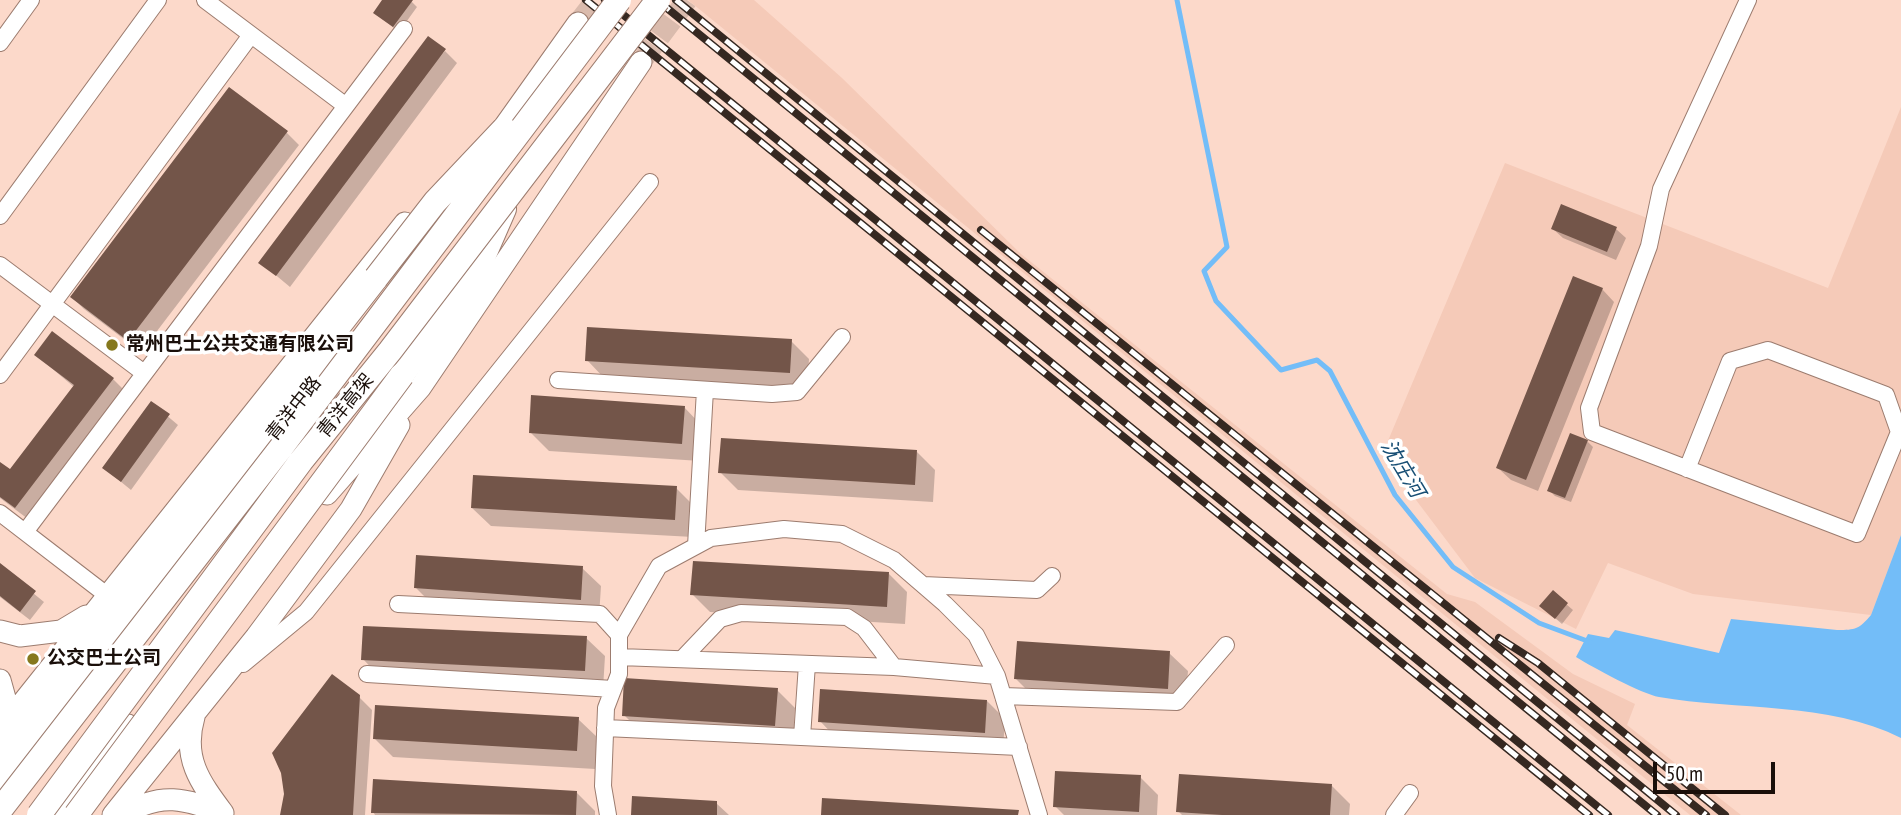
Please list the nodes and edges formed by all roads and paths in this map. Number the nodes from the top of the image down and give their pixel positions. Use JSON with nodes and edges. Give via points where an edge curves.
{"nodes":[{"id":1,"x":31,"y":0,"type":"edge"},
{"id":2,"x":158,"y":0,"type":"edge"},
{"id":3,"x":205,"y":0,"type":"edge"},
{"id":4,"x":619,"y":0,"type":"edge"},
{"id":5,"x":658,"y":0,"type":"edge"},
{"id":6,"x":1748,"y":0,"type":"edge"},
{"id":7,"x":404,"y":29,"type":"dead end"},
{"id":8,"x":585,"y":30,"type":"junction"},
{"id":9,"x":251,"y":35,"type":"junction"},
{"id":10,"x":0,"y":43,"type":"edge"},
{"id":11,"x":641,"y":62,"type":"tunnel mouth"},
{"id":12,"x":346,"y":106,"type":"junction"},
{"id":13,"x":650,"y":182,"type":"dead end"},
{"id":14,"x":510,"y":195,"type":"junction"},
{"id":15,"x":0,"y":216,"type":"edge"},
{"id":16,"x":0,"y":265,"type":"edge"},
{"id":17,"x":52,"y":304,"type":"junction"},
{"id":18,"x":842,"y":337,"type":"dead end"},
{"id":19,"x":145,"y":373,"type":"junction"},
{"id":20,"x":0,"y":375,"type":"edge"},
{"id":21,"x":558,"y":380,"type":"dead end"},
{"id":22,"x":420,"y":388,"type":"junction"},
{"id":23,"x":705,"y":390,"type":"junction"},
{"id":24,"x":1687,"y":469,"type":"junction"},
{"id":25,"x":0,"y":513,"type":"edge"},
{"id":26,"x":25,"y":532,"type":"junction"},
{"id":27,"x":696,"y":546,"type":"junction"},
{"id":28,"x":1052,"y":576,"type":"dead end"},
{"id":29,"x":923,"y":585,"type":"junction"},
{"id":30,"x":102,"y":603,"type":"junction"},
{"id":31,"x":398,"y":604,"type":"dead end"},
{"id":32,"x":0,"y":632,"type":"edge"},
{"id":33,"x":619,"y":635,"type":"junction"},
{"id":34,"x":1226,"y":645,"type":"dead end"},
{"id":35,"x":619,"y":657,"type":"junction"},
{"id":36,"x":682,"y":659,"type":"junction"},
{"id":37,"x":807,"y":664,"type":"junction"},
{"id":38,"x":894,"y":667,"type":"junction"},
{"id":39,"x":367,"y":674,"type":"dead end"},
{"id":40,"x":997,"y":676,"type":"junction"},
{"id":41,"x":0,"y":680,"type":"edge"},
{"id":42,"x":217,"y":686,"type":"junction"},
{"id":43,"x":614,"y":689,"type":"junction"},
{"id":44,"x":1003,"y":696,"type":"junction"},
{"id":45,"x":195,"y":713,"type":"junction"},
{"id":46,"x":0,"y":725,"type":"edge"},
{"id":47,"x":605,"y":728,"type":"junction"},
{"id":48,"x":0,"y":731,"type":"edge"},
{"id":49,"x":802,"y":737,"type":"junction"},
{"id":50,"x":1019,"y":747,"type":"junction"},
{"id":51,"x":0,"y":760,"type":"edge"},
{"id":52,"x":0,"y":788,"type":"edge"},
{"id":53,"x":1410,"y":793,"type":"dead end"},
{"id":54,"x":0,"y":810,"type":"edge"},
{"id":55,"x":224,"y":814,"type":"edge"},
{"id":56,"x":39,"y":815,"type":"edge"},
{"id":57,"x":59,"y":815,"type":"edge"},
{"id":58,"x":76,"y":815,"type":"edge"},
{"id":59,"x":113,"y":815,"type":"edge"},
{"id":60,"x":124,"y":815,"type":"edge"},
{"id":61,"x":608,"y":815,"type":"edge"},
{"id":62,"x":1039,"y":815,"type":"edge"},
{"id":63,"x":1394,"y":815,"type":"edge"}],
"edges":[{"from":1,"to":10,"type":"street"},
{"from":2,"to":15,"type":"street"},
{"from":3,"to":9,"type":"street"},
{"from":4,"to":8,"type":"highway","name":"青洋高架","bridge":true},
{"from":5,"to":14,"type":"highway","name":"青洋高架","bridge":true},
{"from":6,"to":24,"type":"street","via":[[1661,189],[1649,246],[1589,408],[1592,432]]},
{"from":7,"to":12,"type":"street"},
{"from":8,"to":30,"type":"main road","via":[[389,242]]},
{"from":8,"to":51,"type":"highway","bridge":true,"via":[[435,202]]},
{"from":8,"to":52,"type":"main road","name":"青洋中路"},
{"from":8,"to":54,"type":"highway","name":"青洋高架","bridge":true,"via":[[280,449]]},
{"from":9,"to":12,"type":"street"},
{"from":9,"to":17,"type":"street"},
{"from":11,"to":22,"type":"main road"},
{"from":12,"to":19,"type":"street"},
{"from":13,"to":42,"type":"street","via":[[306,612]]},
{"from":14,"to":56,"type":"highway","name":"青洋高架","bridge":true,"via":[[301,461]]},
{"from":14,"to":58,"type":"highway","bridge":true,"via":[[477,271]]},
{"from":16,"to":17,"type":"street"},
{"from":17,"to":19,"type":"street"},
{"from":17,"to":20,"type":"street"},
{"from":18,"to":23,"type":"street","via":[[797,392]]},
{"from":19,"to":26,"type":"street"},
{"from":21,"to":23,"type":"street"},
{"from":22,"to":42,"type":"main road","via":[[351,509]]},
{"from":22,"to":57,"type":"main road","via":[[162,681]]},
{"from":23,"to":27,"type":"street"},
{"from":24,"to":24,"type":"street","via":[[1730,361],[1768,349],[1886,395],[1899,432],[1857,534]]},
{"from":25,"to":26,"type":"street"},
{"from":26,"to":30,"type":"street"},
{"from":27,"to":29,"type":"street","via":[[711,538],[784,529],[842,534],[894,560]]},
{"from":27,"to":33,"type":"street","via":[[659,566]]},
{"from":28,"to":29,"type":"street","via":[[1037,590]]},
{"from":29,"to":40,"type":"street","via":[[976,635]]},
{"from":30,"to":32,"type":"main road","via":[[61,631],[20,636]]},
{"from":30,"to":48,"type":"main road"},
{"from":31,"to":33,"type":"street","via":[[600,614]]},
{"from":33,"to":35,"type":"street"},
{"from":34,"to":44,"type":"street","via":[[1177,702]]},
{"from":35,"to":36,"type":"street"},
{"from":35,"to":43,"type":"street"},
{"from":36,"to":37,"type":"street"},
{"from":36,"to":38,"type":"street","via":[[720,619],[741,613],[847,617],[864,628]]},
{"from":37,"to":38,"type":"street"},
{"from":37,"to":49,"type":"street"},
{"from":38,"to":40,"type":"street"},
{"from":39,"to":43,"type":"street"},
{"from":40,"to":44,"type":"street"},
{"from":41,"to":46,"type":"main road","via":[[5,698]]},
{"from":42,"to":45,"type":"main road"},
{"from":43,"to":47,"type":"street","via":[[606,708]]},
{"from":44,"to":50,"type":"street"},
{"from":45,"to":55,"type":"main road","via":[[188,735],[192,760],[201,784]]},
{"from":45,"to":59,"type":"main road"},
{"from":47,"to":49,"type":"street"},
{"from":47,"to":61,"type":"street","via":[[603,786]]},
{"from":49,"to":50,"type":"street"},
{"from":50,"to":62,"type":"street"},
{"from":53,"to":63,"type":"street"},
{"from":55,"to":60,"type":"main road","via":[[169,798],[139,804]]}]}
